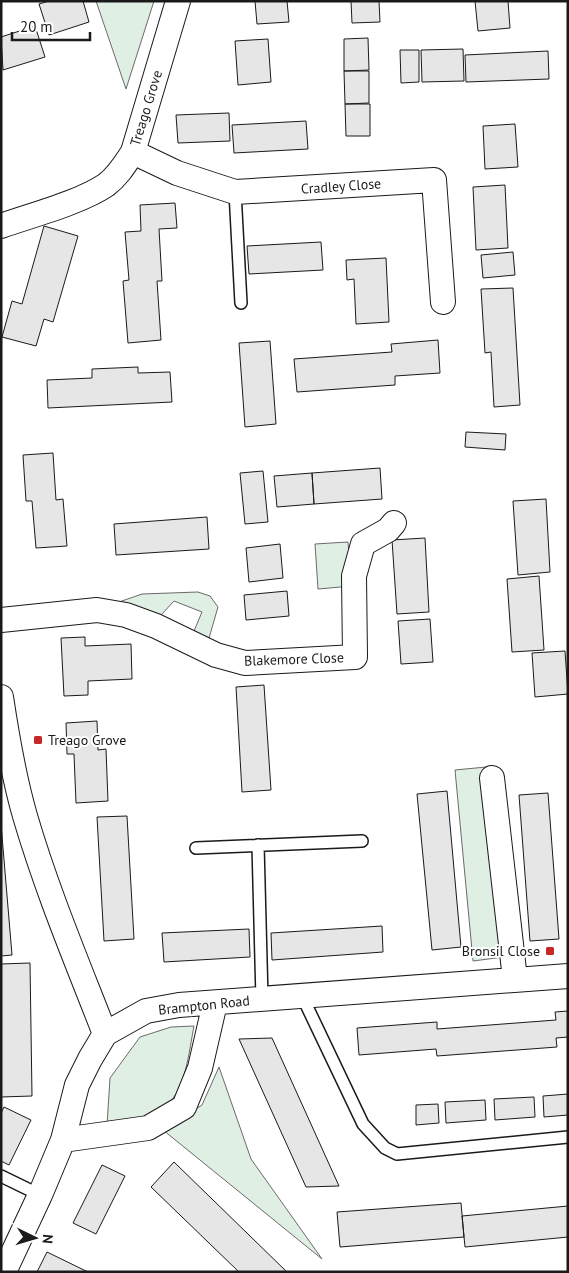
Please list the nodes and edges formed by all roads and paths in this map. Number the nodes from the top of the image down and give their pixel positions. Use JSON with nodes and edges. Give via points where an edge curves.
{"nodes":[{"id":1,"x":178,"y":1,"type":"edge"},
{"id":2,"x":133,"y":152,"type":"junction"},
{"id":3,"x":236,"y":192,"type":"junction"},
{"id":4,"x":1,"y":226,"type":"edge"},
{"id":5,"x":442,"y":302,"type":"dead end"},
{"id":6,"x":241,"y":303,"type":"dead end"},
{"id":7,"x":394,"y":523,"type":"dead end"},
{"id":8,"x":1,"y":620,"type":"edge"},
{"id":9,"x":1,"y":697,"type":"edge"},
{"id":10,"x":5,"y":745,"type":"edge"},
{"id":11,"x":492,"y":778,"type":"dead end"},
{"id":12,"x":362,"y":841,"type":"dead end"},
{"id":13,"x":258,"y":845,"type":"junction"},
{"id":14,"x":196,"y":848,"type":"dead end"},
{"id":15,"x":568,"y":976,"type":"edge"},
{"id":16,"x":515,"y":979,"type":"junction"},
{"id":17,"x":302,"y":996,"type":"junction"},
{"id":18,"x":262,"y":999,"type":"junction"},
{"id":19,"x":215,"y":1003,"type":"junction"},
{"id":20,"x":105,"y":1034,"type":"junction"},
{"id":21,"x":568,"y":1137,"type":"edge"},
{"id":22,"x":62,"y":1140,"type":"junction"},
{"id":23,"x":1,"y":1176,"type":"edge"},
{"id":24,"x":40,"y":1195,"type":"junction"},
{"id":25,"x":4,"y":1272,"type":"edge"}],
"edges":[{"from":1,"to":2,"type":"street","name":"Treago Grove"},
{"from":2,"to":3,"type":"street","name":"Cradley Close","via":[[177,173]]},
{"from":2,"to":4,"type":"street","name":"Treago Grove","via":[[120,172],[106,184],[83,196]]},
{"from":3,"to":5,"type":"street","name":"Cradley Close","via":[[434,180]]},
{"from":3,"to":6,"type":"lane"},
{"from":7,"to":8,"type":"street","name":"Blakemore Close","via":[[363,544],[354,576],[355,657],[245,663],[216,655],[126,615],[97,610]]},
{"from":9,"to":10,"type":"street"},
{"from":10,"to":20,"type":"street","via":[[55,907]]},
{"from":11,"to":16,"type":"street"},
{"from":12,"to":13,"type":"lane"},
{"from":13,"to":14,"type":"lane"},
{"from":13,"to":18,"type":"lane"},
{"from":15,"to":16,"type":"street","name":"Brampton Road"},
{"from":16,"to":17,"type":"street","name":"Brampton Road"},
{"from":17,"to":18,"type":"street","name":"Brampton Road"},
{"from":17,"to":21,"type":"lane","via":[[363,1124],[390,1151],[396,1154]]},
{"from":18,"to":19,"type":"street","name":"Brampton Road"},
{"from":19,"to":20,"type":"street","name":"Brampton Road","via":[[146,1011]]},
{"from":19,"to":22,"type":"street","via":[[200,1068],[184,1107],[148,1128]]},
{"from":20,"to":22,"type":"street","via":[[77,1086]]},
{"from":22,"to":24,"type":"street"},
{"from":23,"to":24,"type":"lane"},
{"from":24,"to":25,"type":"street"}]}
